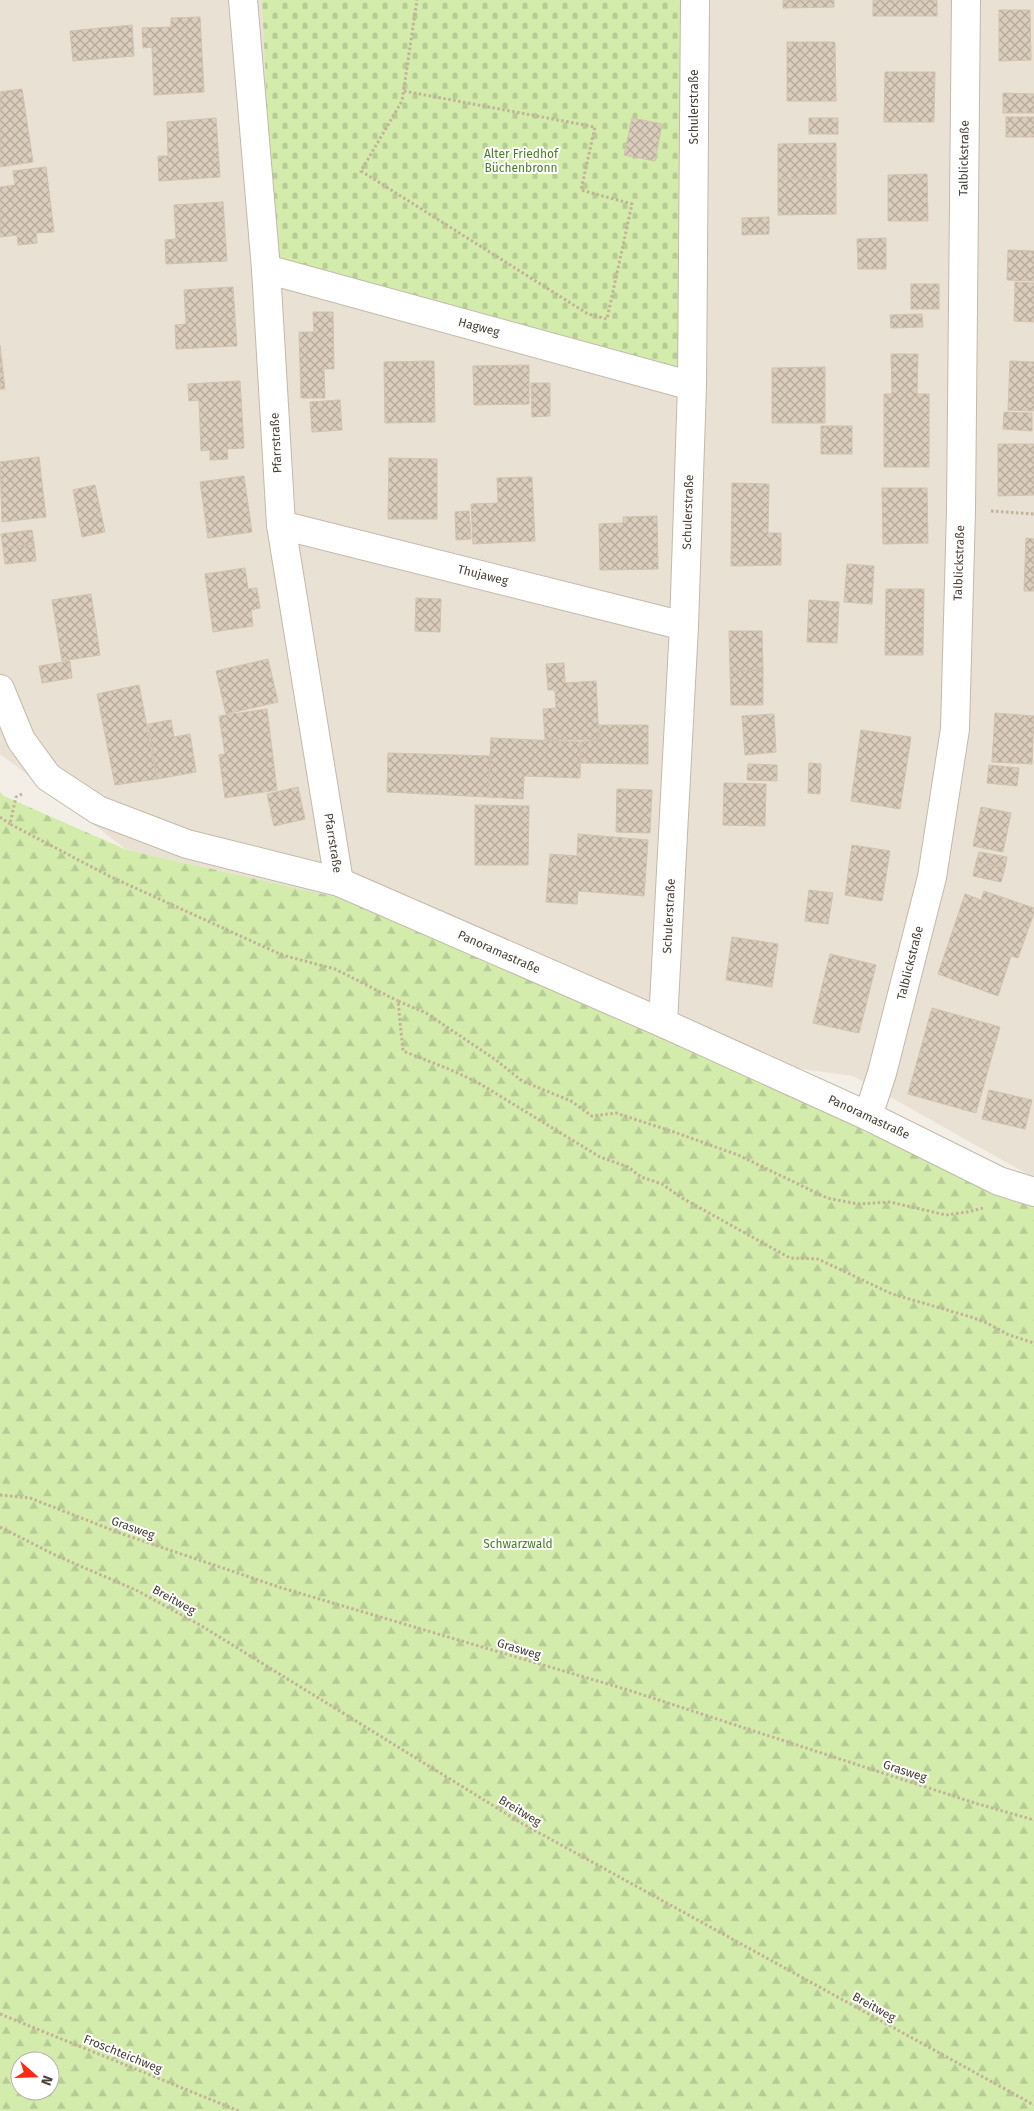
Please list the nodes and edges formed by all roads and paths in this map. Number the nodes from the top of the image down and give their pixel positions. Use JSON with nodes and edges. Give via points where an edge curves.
{"nodes":[{"id":1,"x":243,"y":0,"type":"edge"},
{"id":2,"x":416,"y":0,"type":"edge"},
{"id":3,"x":694,"y":0,"type":"edge"},
{"id":4,"x":966,"y":0,"type":"edge"},
{"id":5,"x":404,"y":91,"type":"junction"},
{"id":6,"x":266,"y":269,"type":"junction"},
{"id":7,"x":692,"y":386,"type":"junction"},
{"id":8,"x":996,"y":512,"type":"dead end"},
{"id":9,"x":1034,"y":514,"type":"edge"},
{"id":10,"x":281,"y":525,"type":"junction"},
{"id":11,"x":684,"y":626,"type":"junction"},
{"id":12,"x":0,"y":690,"type":"edge"},
{"id":13,"x":48,"y":777,"type":"junction"},
{"id":14,"x":0,"y":817,"type":"edge"},
{"id":15,"x":10,"y":824,"type":"junction"},
{"id":16,"x":339,"y":882,"type":"junction"},
{"id":17,"x":398,"y":1000,"type":"junction"},
{"id":18,"x":663,"y":1023,"type":"junction"},
{"id":19,"x":868,"y":1116,"type":"junction"},
{"id":20,"x":999,"y":1181,"type":"junction"},
{"id":21,"x":1034,"y":1192,"type":"edge"},
{"id":22,"x":1034,"y":1343,"type":"edge"},
{"id":23,"x":0,"y":1495,"type":"edge"},
{"id":24,"x":0,"y":1527,"type":"edge"},
{"id":25,"x":1034,"y":1820,"type":"edge"},
{"id":26,"x":0,"y":2014,"type":"edge"},
{"id":27,"x":1034,"y":2105,"type":"edge"},
{"id":28,"x":240,"y":2111,"type":"edge"}],
"edges":[{"from":1,"to":6,"type":"street","name":"Pfarrstraße"},
{"from":2,"to":5,"type":"path"},
{"from":3,"to":7,"type":"street","name":"Schulerstraße"},
{"from":4,"to":19,"type":"street","name":"Talblickstraße","via":[[961,510],[955,729],[932,877]]},
{"from":5,"to":5,"type":"path","via":[[402,101],[361,171],[588,314],[607,319],[632,204],[580,190],[596,127]]},
{"from":6,"to":7,"type":"street","name":"Hagweg"},
{"from":6,"to":10,"type":"street","name":"Pfarrstraße"},
{"from":7,"to":11,"type":"street","name":"Schulerstraße"},
{"from":8,"to":9,"type":"path"},
{"from":10,"to":11,"type":"street","name":"Thujaweg"},
{"from":10,"to":16,"type":"street","name":"Pfarrstraße"},
{"from":11,"to":18,"type":"street","name":"Schulerstraße"},
{"from":12,"to":13,"type":"street","name":"Panoramastraße","via":[[21,740]]},
{"from":13,"to":15,"type":"path","via":[[16,797]]},
{"from":13,"to":16,"type":"street","name":"Panoramastraße","via":[[98,810],[187,844]]},
{"from":14,"to":15,"type":"path"},
{"from":15,"to":17,"type":"path","via":[[118,880],[282,954],[335,969]]},
{"from":16,"to":18,"type":"street","name":"Panoramastraße"},
{"from":17,"to":20,"type":"path","via":[[426,1013],[522,1081],[571,1101],[592,1116],[616,1113],[674,1132],[738,1155],[827,1198],[858,1204],[890,1202],[946,1215],[993,1205],[998,1200]]},
{"from":17,"to":22,"type":"path","via":[[403,1051],[477,1082],[585,1149],[662,1184],[790,1258],[818,1259],[892,1294],[971,1317],[1008,1335]]},
{"from":18,"to":19,"type":"street","name":"Panoramastraße"},
{"from":19,"to":20,"type":"street","name":"Panoramastraße"},
{"from":20,"to":21,"type":"street","name":"Panoramastraße"},
{"from":23,"to":25,"type":"path","name":"Grasweg","via":[[30,1498],[126,1535],[282,1588],[628,1690]]},
{"from":24,"to":27,"type":"path","name":"Breitweg","via":[[136,1590],[200,1625],[523,1824]]},
{"from":26,"to":28,"type":"path","name":"Froschteichweg"}]}
